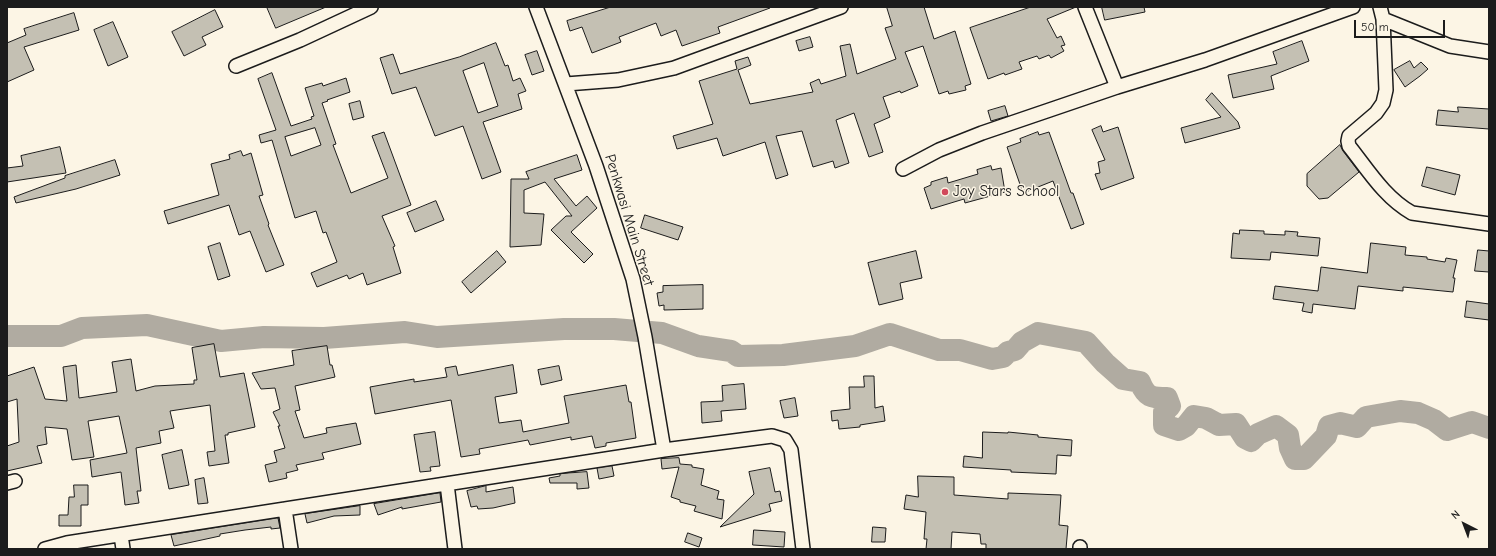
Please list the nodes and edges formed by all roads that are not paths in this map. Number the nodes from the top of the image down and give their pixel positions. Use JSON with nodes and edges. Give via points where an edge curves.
{"nodes":[{"id":1,"x":371,"y":7,"type":"edge"},
{"id":2,"x":536,"y":7,"type":"edge"},
{"id":3,"x":841,"y":7,"type":"edge"},
{"id":4,"x":1086,"y":7,"type":"edge"},
{"id":5,"x":1353,"y":7,"type":"edge"},
{"id":6,"x":1381,"y":13,"type":"edge"},
{"id":7,"x":1489,"y":52,"type":"edge"},
{"id":8,"x":236,"y":66,"type":"dead end"},
{"id":9,"x":566,"y":84,"type":"junction"},
{"id":10,"x":1116,"y":87,"type":"junction"},
{"id":11,"x":903,"y":169,"type":"dead end"},
{"id":12,"x":1489,"y":224,"type":"edge"},
{"id":13,"x":664,"y":450,"type":"junction"},
{"id":14,"x":447,"y":484,"type":"junction"},
{"id":15,"x":285,"y":509,"type":"junction"},
{"id":16,"x":121,"y":535,"type":"junction"},
{"id":17,"x":45,"y":549,"type":"edge"},
{"id":18,"x":124,"y":549,"type":"edge"},
{"id":19,"x":291,"y":549,"type":"edge"},
{"id":20,"x":455,"y":549,"type":"edge"},
{"id":21,"x":803,"y":549,"type":"edge"}],
"edges":[{"from":1,"to":8,"type":"street"},
{"from":2,"to":9,"type":"street","name":"Penkwasi Main Street"},
{"from":3,"to":9,"type":"street","via":[[674,68],[618,80]]},
{"from":4,"to":10,"type":"street"},
{"from":5,"to":10,"type":"street","via":[[1205,60]]},
{"from":6,"to":7,"type":"street","via":[[1450,46]]},
{"from":6,"to":12,"type":"street","via":[[1386,90],[1383,103],[1376,113],[1349,136],[1349,146],[1390,197],[1412,213]]},
{"from":9,"to":13,"type":"street","name":"Penkwasi Main Street","via":[[633,279]]},
{"from":10,"to":11,"type":"street","via":[[982,133],[939,150]]},
{"from":13,"to":14,"type":"street"},
{"from":13,"to":21,"type":"street","via":[[772,436],[785,440],[791,450]]},
{"from":14,"to":15,"type":"street"},
{"from":14,"to":20,"type":"street"},
{"from":15,"to":16,"type":"street"},
{"from":15,"to":19,"type":"street"},
{"from":16,"to":17,"type":"street"},
{"from":16,"to":18,"type":"street"}]}
